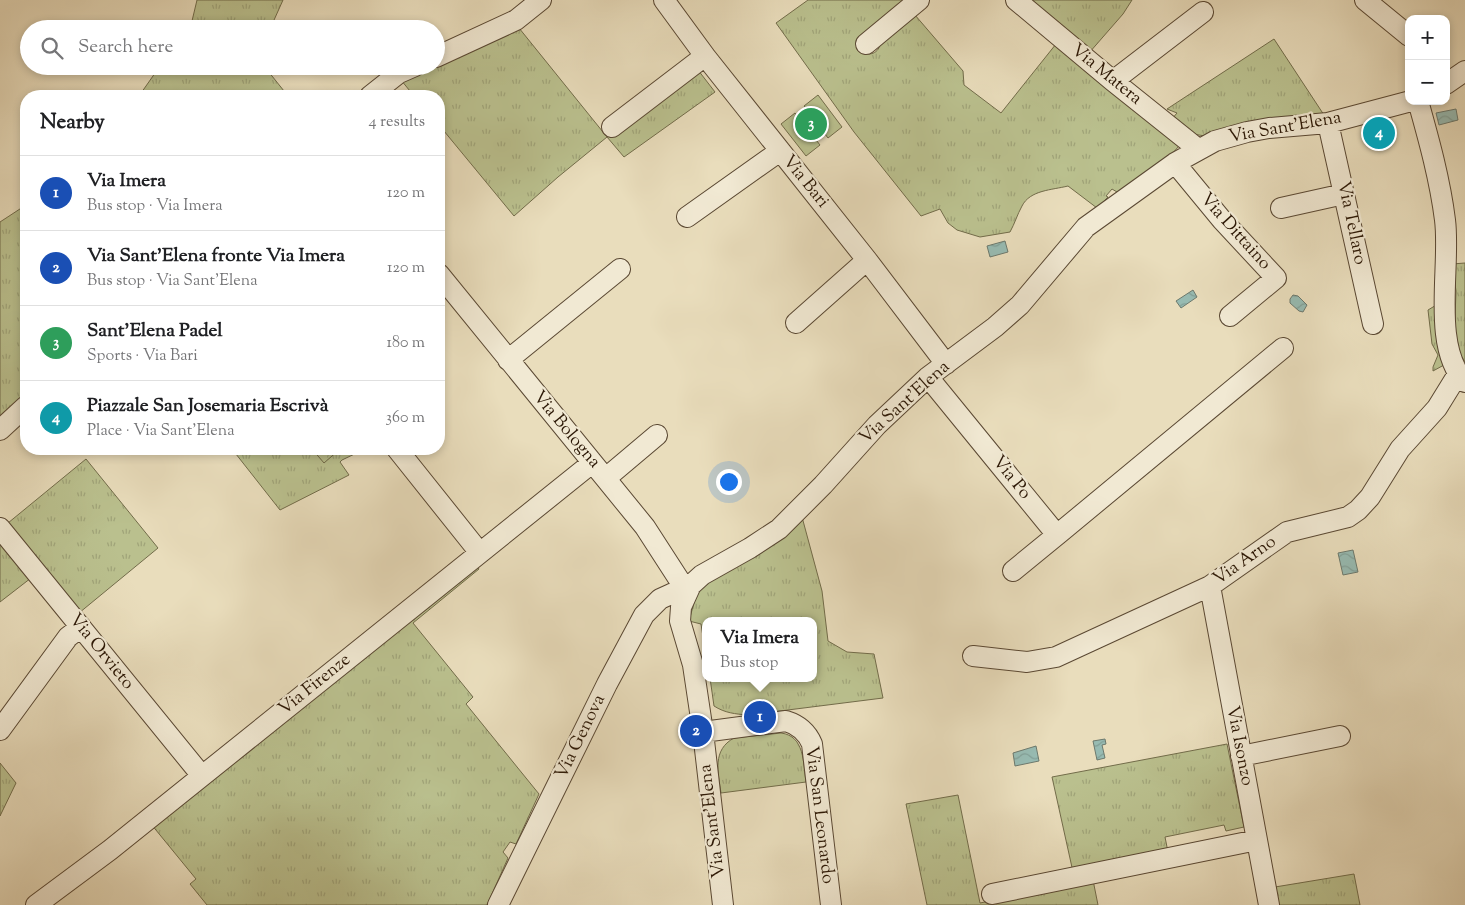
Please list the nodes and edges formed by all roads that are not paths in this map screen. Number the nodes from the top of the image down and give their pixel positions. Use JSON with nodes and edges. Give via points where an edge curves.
{"nodes":[{"id":1,"x":541,"y":0,"type":"edge"},
{"id":2,"x":664,"y":0,"type":"edge"},
{"id":3,"x":919,"y":0,"type":"edge"},
{"id":4,"x":1016,"y":0,"type":"edge"},
{"id":5,"x":1365,"y":0,"type":"edge"},
{"id":6,"x":1203,"y":12,"type":"dead end"},
{"id":7,"x":1405,"y":33,"type":"edge"},
{"id":8,"x":866,"y":44,"type":"dead end"},
{"id":9,"x":445,"y":53,"type":"edge"},
{"id":10,"x":705,"y":56,"type":"junction"},
{"id":11,"x":1465,"y":71,"type":"edge"},
{"id":12,"x":399,"y":75,"type":"edge"},
{"id":13,"x":1112,"y":81,"type":"junction"},
{"id":14,"x":1450,"y":81,"type":"edge"},
{"id":15,"x":378,"y":90,"type":"edge"},
{"id":16,"x":1405,"y":103,"type":"edge"},
{"id":17,"x":1419,"y":105,"type":"edge"},
{"id":18,"x":1328,"y":123,"type":"junction"},
{"id":19,"x":612,"y":127,"type":"dead end"},
{"id":20,"x":1198,"y":149,"type":"junction"},
{"id":21,"x":780,"y":151,"type":"junction"},
{"id":22,"x":1175,"y":163,"type":"junction"},
{"id":23,"x":1344,"y":194,"type":"junction"},
{"id":24,"x":1281,"y":208,"type":"dead end"},
{"id":25,"x":688,"y":217,"type":"dead end"},
{"id":26,"x":867,"y":260,"type":"junction"},
{"id":27,"x":620,"y":269,"type":"dead end"},
{"id":28,"x":445,"y":281,"type":"edge"},
{"id":29,"x":1230,"y":316,"type":"dead end"},
{"id":30,"x":796,"y":323,"type":"dead end"},
{"id":31,"x":1372,"y":324,"type":"dead end"},
{"id":32,"x":1283,"y":348,"type":"dead end"},
{"id":33,"x":508,"y":360,"type":"junction"},
{"id":34,"x":946,"y":364,"type":"junction"},
{"id":35,"x":928,"y":378,"type":"junction"},
{"id":36,"x":1461,"y":378,"type":"edge"},
{"id":37,"x":20,"y":412,"type":"edge"},
{"id":38,"x":0,"y":430,"type":"edge"},
{"id":39,"x":658,"y":435,"type":"dead end"},
{"id":40,"x":402,"y":455,"type":"edge"},
{"id":41,"x":592,"y":463,"type":"junction"},
{"id":42,"x":606,"y":478,"type":"junction"},
{"id":43,"x":0,"y":528,"type":"edge"},
{"id":44,"x":1057,"y":535,"type":"junction"},
{"id":45,"x":480,"y":553,"type":"junction"},
{"id":46,"x":1013,"y":572,"type":"dead end"},
{"id":47,"x":1210,"y":586,"type":"junction"},
{"id":48,"x":687,"y":592,"type":"junction"},
{"id":49,"x":81,"y":627,"type":"junction"},
{"id":50,"x":974,"y":656,"type":"dead end"},
{"id":51,"x":0,"y":730,"type":"edge"},
{"id":52,"x":703,"y":732,"type":"junction"},
{"id":53,"x":1340,"y":736,"type":"dead end"},
{"id":54,"x":1241,"y":756,"type":"junction"},
{"id":55,"x":202,"y":776,"type":"junction"},
{"id":56,"x":1257,"y":840,"type":"junction"},
{"id":57,"x":992,"y":894,"type":"dead end"},
{"id":58,"x":36,"y":905,"type":"edge"},
{"id":59,"x":498,"y":905,"type":"edge"},
{"id":60,"x":723,"y":905,"type":"edge"},
{"id":61,"x":831,"y":905,"type":"edge"},
{"id":62,"x":1269,"y":905,"type":"edge"}],
"edges":[{"from":1,"to":9,"type":"street","via":[[516,20]]},
{"from":2,"to":10,"type":"street","name":"Via Bari"},
{"from":3,"to":8,"type":"street"},
{"from":4,"to":13,"type":"street","name":"Via Matera"},
{"from":5,"to":7,"type":"street"},
{"from":6,"to":13,"type":"street"},
{"from":10,"to":19,"type":"street"},
{"from":10,"to":21,"type":"street","name":"Via Bari"},
{"from":11,"to":14,"type":"street"},
{"from":12,"to":15,"type":"street"},
{"from":13,"to":20,"type":"street","name":"Via Matera"},
{"from":16,"to":18,"type":"street","name":"Via Sant'Elena"},
{"from":17,"to":36,"type":"street","via":[[1446,221],[1447,344]]},
{"from":18,"to":20,"type":"street","name":"Via Sant'Elena","via":[[1247,132]]},
{"from":18,"to":23,"type":"street","name":"Via Tellaro"},
{"from":20,"to":22,"type":"street","name":"Via Sant'Elena"},
{"from":21,"to":25,"type":"street"},
{"from":21,"to":26,"type":"street","name":"Via Bari"},
{"from":22,"to":29,"type":"street","name":"Via Dittaino","via":[[1276,278]]},
{"from":22,"to":34,"type":"street","name":"Via Sant'Elena","via":[[1086,227],[1020,305]]},
{"from":23,"to":24,"type":"street"},
{"from":23,"to":31,"type":"street","name":"Via Tellaro"},
{"from":26,"to":30,"type":"street"},
{"from":26,"to":34,"type":"street","name":"Via Bari"},
{"from":27,"to":33,"type":"street"},
{"from":28,"to":33,"type":"street","name":"Via Bologna"},
{"from":32,"to":44,"type":"street"},
{"from":33,"to":41,"type":"street","name":"Via Bologna"},
{"from":34,"to":35,"type":"street","name":"Via Sant'Elena"},
{"from":35,"to":44,"type":"street","name":"Via Po"},
{"from":35,"to":48,"type":"street","name":"Via Sant'Elena","via":[[877,425],[779,529],[702,575]]},
{"from":36,"to":47,"type":"street","name":"Via Arno","via":[[1400,449],[1370,497],[1358,510],[1348,517],[1287,532]]},
{"from":37,"to":38,"type":"street"},
{"from":39,"to":42,"type":"street"},
{"from":40,"to":45,"type":"street"},
{"from":41,"to":42,"type":"street","name":"Via Bologna"},
{"from":41,"to":45,"type":"street","name":"Via Firenze"},
{"from":42,"to":48,"type":"street","name":"Via Bologna","via":[[645,527]]},
{"from":43,"to":49,"type":"street","name":"Via Orvieto"},
{"from":44,"to":46,"type":"street"},
{"from":45,"to":55,"type":"street","name":"Via Firenze"},
{"from":47,"to":50,"type":"street","name":"Via Arno","via":[[1056,657],[1027,662]]},
{"from":47,"to":54,"type":"street","name":"Via Isonzo"},
{"from":48,"to":52,"type":"street","name":"Via Sant'Elena","via":[[680,621],[693,664]]},
{"from":48,"to":59,"type":"street","name":"Via Genova","via":[[660,599],[644,615]]},
{"from":49,"to":51,"type":"street","via":[[68,637]]},
{"from":49,"to":55,"type":"street","name":"Via Orvieto"},
{"from":52,"to":60,"type":"street","name":"Via Sant'Elena"},
{"from":52,"to":61,"type":"street","name":"Via San Leonardo","via":[[786,721],[802,728],[808,735],[812,744]]},
{"from":53,"to":54,"type":"street"},
{"from":54,"to":56,"type":"street","name":"Via Isonzo"},
{"from":55,"to":58,"type":"street","name":"Via Firenze"},
{"from":56,"to":57,"type":"street"},
{"from":56,"to":62,"type":"street","name":"Via Isonzo"}]}
